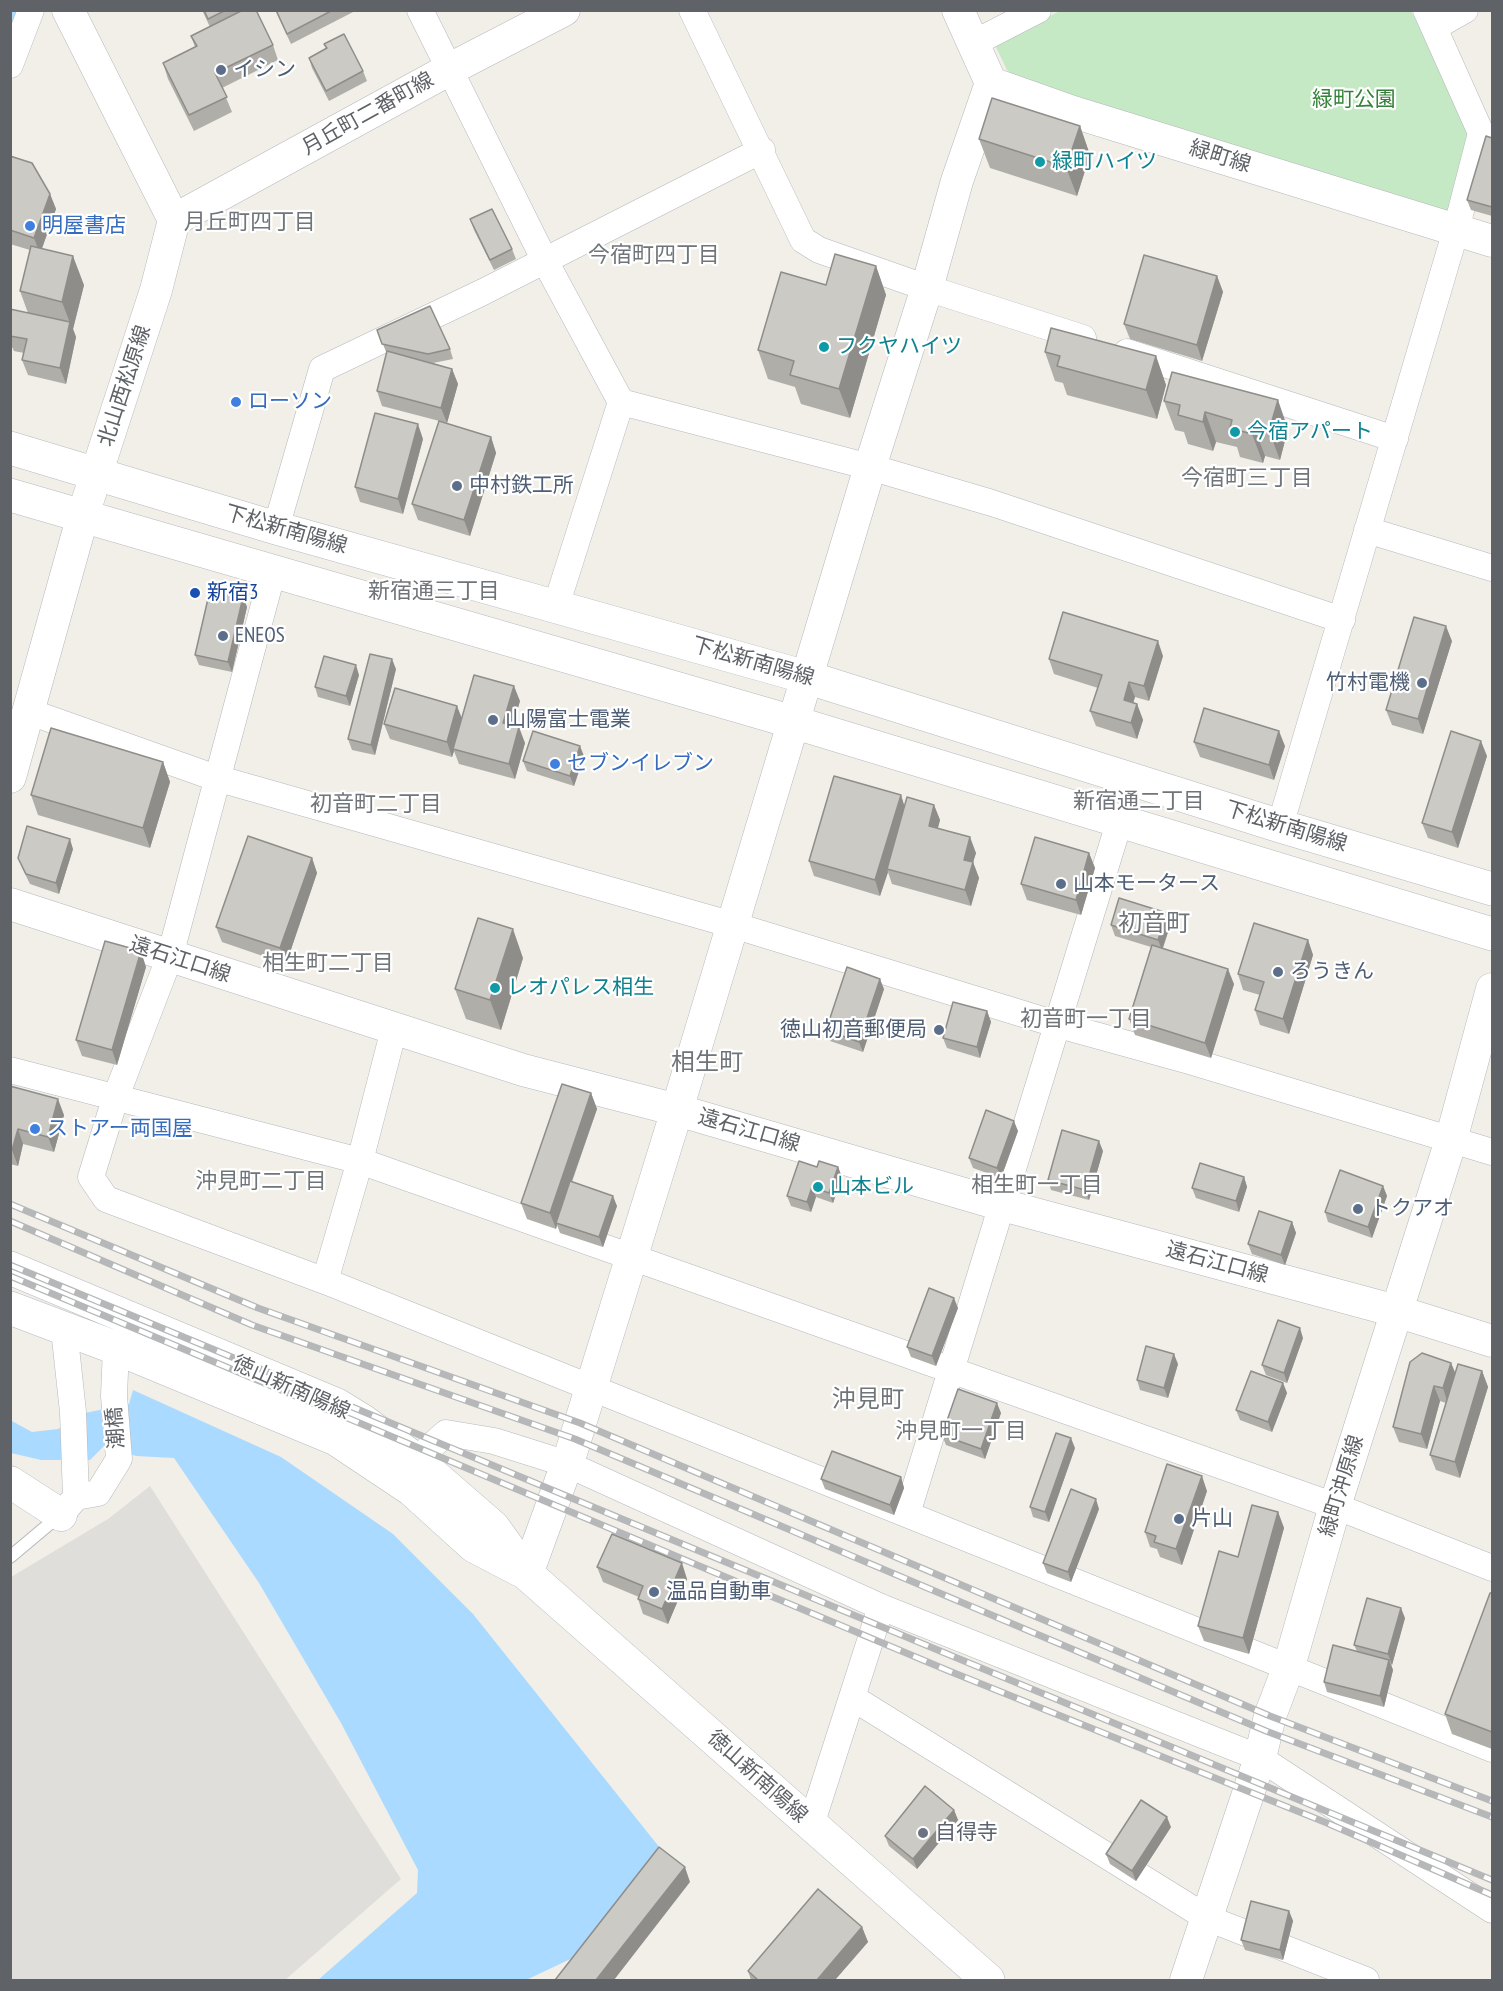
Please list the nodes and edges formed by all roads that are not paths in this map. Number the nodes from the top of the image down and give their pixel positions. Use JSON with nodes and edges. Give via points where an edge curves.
{"nodes":[{"id":1,"x":31,"y":10,"type":"edge"},
{"id":2,"x":68,"y":10,"type":"edge"},
{"id":3,"x":420,"y":10,"type":"edge"},
{"id":4,"x":564,"y":10,"type":"edge"},
{"id":5,"x":692,"y":10,"type":"edge"},
{"id":6,"x":958,"y":10,"type":"edge"},
{"id":7,"x":1038,"y":10,"type":"edge"},
{"id":8,"x":1465,"y":10,"type":"edge"},
{"id":9,"x":1430,"y":19,"type":"edge"},
{"id":10,"x":974,"y":43,"type":"junction"},
{"id":11,"x":10,"y":65,"type":"edge"},
{"id":12,"x":450,"y":69,"type":"junction"},
{"id":13,"x":991,"y":83,"type":"junction"},
{"id":14,"x":762,"y":150,"type":"junction"},
{"id":15,"x":174,"y":220,"type":"junction"},
{"id":16,"x":1456,"y":230,"type":"junction"},
{"id":17,"x":1492,"y":241,"type":"edge"},
{"id":18,"x":544,"y":261,"type":"junction"},
{"id":19,"x":927,"y":288,"type":"junction"},
{"id":20,"x":621,"y":402,"type":"junction"},
{"id":21,"x":1395,"y":439,"type":"junction"},
{"id":22,"x":10,"y":448,"type":"edge"},
{"id":23,"x":870,"y":467,"type":"junction"},
{"id":24,"x":97,"y":473,"type":"junction"},
{"id":25,"x":10,"y":495,"type":"edge"},
{"id":26,"x":83,"y":514,"type":"junction"},
{"id":27,"x":276,"y":528,"type":"junction"},
{"id":28,"x":1367,"y":530,"type":"junction"},
{"id":29,"x":1492,"y":568,"type":"edge"},
{"id":30,"x":273,"y":571,"type":"junction"},
{"id":31,"x":556,"y":606,"type":"junction"},
{"id":32,"x":1342,"y":620,"type":"junction"},
{"id":33,"x":806,"y":677,"type":"junction"},
{"id":34,"x":30,"y":712,"type":"junction"},
{"id":35,"x":793,"y":722,"type":"junction"},
{"id":36,"x":10,"y":777,"type":"edge"},
{"id":37,"x":216,"y":778,"type":"junction"},
{"id":38,"x":1119,"y":823,"type":"junction"},
{"id":39,"x":1280,"y":826,"type":"junction"},
{"id":40,"x":1492,"y":889,"type":"edge"},
{"id":41,"x":10,"y":904,"type":"edge"},
{"id":42,"x":733,"y":925,"type":"junction"},
{"id":43,"x":1492,"y":934,"type":"edge"},
{"id":44,"x":170,"y":956,"type":"junction"},
{"id":45,"x":1492,"y":989,"type":"edge"},
{"id":46,"x":1059,"y":1025,"type":"junction"},
{"id":47,"x":393,"y":1029,"type":"junction"},
{"id":48,"x":10,"y":1070,"type":"edge"},
{"id":49,"x":115,"y":1099,"type":"junction"},
{"id":50,"x":677,"y":1110,"type":"junction"},
{"id":51,"x":1451,"y":1140,"type":"junction"},
{"id":52,"x":1492,"y":1152,"type":"edge"},
{"id":53,"x":360,"y":1161,"type":"junction"},
{"id":54,"x":1002,"y":1205,"type":"junction"},
{"id":55,"x":632,"y":1256,"type":"junction"},
{"id":56,"x":10,"y":1268,"type":"edge"},
{"id":57,"x":325,"y":1281,"type":"junction"},
{"id":58,"x":10,"y":1308,"type":"edge"},
{"id":59,"x":1396,"y":1311,"type":"junction"},
{"id":60,"x":64,"y":1329,"type":"junction"},
{"id":61,"x":1492,"y":1341,"type":"edge"},
{"id":62,"x":117,"y":1348,"type":"junction"},
{"id":63,"x":951,"y":1371,"type":"junction"},
{"id":64,"x":590,"y":1389,"type":"junction"},
{"id":65,"x":416,"y":1460,"type":"junction"},
{"id":66,"x":567,"y":1464,"type":"junction"},
{"id":67,"x":10,"y":1482,"type":"edge"},
{"id":68,"x":69,"y":1506,"type":"junction"},
{"id":69,"x":1335,"y":1506,"type":"junction"},
{"id":70,"x":907,"y":1514,"type":"junction"},
{"id":71,"x":10,"y":1557,"type":"edge"},
{"id":72,"x":1492,"y":1568,"type":"edge"},
{"id":73,"x":527,"y":1574,"type":"junction"},
{"id":74,"x":881,"y":1607,"type":"junction"},
{"id":75,"x":1289,"y":1666,"type":"junction"},
{"id":76,"x":853,"y":1698,"type":"junction"},
{"id":77,"x":1492,"y":1749,"type":"edge"},
{"id":78,"x":1260,"y":1758,"type":"junction"},
{"id":79,"x":811,"y":1825,"type":"junction"},
{"id":80,"x":1492,"y":1910,"type":"edge"},
{"id":81,"x":1207,"y":1918,"type":"junction"},
{"id":82,"x":988,"y":1980,"type":"edge"},
{"id":83,"x":1186,"y":1980,"type":"edge"},
{"id":84,"x":1366,"y":1980,"type":"edge"}],
"edges":[{"from":1,"to":11,"type":"street"},
{"from":2,"to":15,"type":"street"},
{"from":3,"to":12,"type":"street"},
{"from":4,"to":12,"type":"street","name":"月丘町二番町線"},
{"from":5,"to":14,"type":"street"},
{"from":6,"to":10,"type":"street"},
{"from":7,"to":10,"type":"street"},
{"from":8,"to":9,"type":"street"},
{"from":9,"to":16,"type":"street","via":[[1481,133]]},
{"from":10,"to":13,"type":"street"},
{"from":12,"to":15,"type":"street","name":"月丘町二番町線"},
{"from":12,"to":18,"type":"street"},
{"from":13,"to":16,"type":"street","name":"緑町線"},
{"from":13,"to":19,"type":"street","via":[[957,181]]},
{"from":14,"to":18,"type":"street"},
{"from":14,"to":19,"type":"street","via":[[803,240],[819,250]]},
{"from":15,"to":24,"type":"street","name":"北山西松原線","via":[[156,290]]},
{"from":16,"to":17,"type":"street","name":"緑町線"},
{"from":16,"to":21,"type":"street"},
{"from":18,"to":20,"type":"street"},
{"from":18,"to":27,"type":"street","via":[[322,369]]},
{"from":19,"to":21,"type":"street"},
{"from":19,"to":23,"type":"street"},
{"from":20,"to":23,"type":"street"},
{"from":20,"to":31,"type":"street"},
{"from":21,"to":28,"type":"street"},
{"from":22,"to":24,"type":"main road","name":"下松新南陽線"},
{"from":23,"to":32,"type":"street","via":[[992,502]]},
{"from":23,"to":33,"type":"street"},
{"from":24,"to":26,"type":"street","name":"北山西松原線"},
{"from":24,"to":27,"type":"main road","name":"下松新南陽線"},
{"from":25,"to":26,"type":"main road","name":"下松新南陽線"},
{"from":26,"to":30,"type":"main road","name":"下松新南陽線"},
{"from":26,"to":34,"type":"street","name":"北山西松原線"},
{"from":27,"to":31,"type":"main road","name":"下松新南陽線"},
{"from":28,"to":29,"type":"street"},
{"from":28,"to":32,"type":"street"},
{"from":30,"to":35,"type":"main road","name":"下松新南陽線"},
{"from":30,"to":37,"type":"street"},
{"from":31,"to":33,"type":"main road","name":"下松新南陽線"},
{"from":32,"to":39,"type":"street"},
{"from":33,"to":35,"type":"street"},
{"from":33,"to":39,"type":"main road","name":"下松新南陽線"},
{"from":34,"to":36,"type":"street","name":"北山西松原線"},
{"from":34,"to":37,"type":"street"},
{"from":35,"to":38,"type":"main road","name":"下松新南陽線"},
{"from":35,"to":42,"type":"street"},
{"from":37,"to":42,"type":"street"},
{"from":37,"to":44,"type":"street"},
{"from":38,"to":43,"type":"main road","name":"下松新南陽線"},
{"from":38,"to":46,"type":"street"},
{"from":39,"to":40,"type":"main road","name":"下松新南陽線"},
{"from":41,"to":44,"type":"street","name":"遠石江口線"},
{"from":42,"to":46,"type":"street"},
{"from":42,"to":50,"type":"street"},
{"from":44,"to":47,"type":"street","name":"遠石江口線"},
{"from":44,"to":49,"type":"street"},
{"from":45,"to":51,"type":"street","name":"緑町沖原線"},
{"from":46,"to":51,"type":"street"},
{"from":46,"to":54,"type":"street"},
{"from":47,"to":50,"type":"street","name":"遠石江口線","via":[[523,1070]]},
{"from":47,"to":53,"type":"street"},
{"from":48,"to":49,"type":"street"},
{"from":49,"to":53,"type":"street"},
{"from":49,"to":57,"type":"street","via":[[91,1177],[106,1199]]},
{"from":50,"to":54,"type":"street","name":"遠石江口線"},
{"from":50,"to":55,"type":"street"},
{"from":51,"to":52,"type":"street"},
{"from":51,"to":59,"type":"street","name":"緑町沖原線"},
{"from":53,"to":55,"type":"street"},
{"from":53,"to":57,"type":"street"},
{"from":54,"to":59,"type":"street","name":"遠石江口線"},
{"from":54,"to":63,"type":"street"},
{"from":55,"to":63,"type":"street"},
{"from":55,"to":64,"type":"street"},
{"from":56,"to":65,"type":"main road","name":"徳山新南陽線","via":[[336,1405]]},
{"from":57,"to":64,"type":"street"},
{"from":58,"to":60,"type":"main road","name":"徳山新南陽線"},
{"from":59,"to":61,"type":"street","name":"遠石江口線"},
{"from":59,"to":69,"type":"street","name":"緑町沖原線"},
{"from":60,"to":62,"type":"main road","name":"徳山新南陽線"},
{"from":60,"to":68,"type":"street","name":"潮橋","via":[[76,1466]]},
{"from":62,"to":68,"type":"street","name":"潮橋","via":[[114,1396],[119,1459],[98,1493]]},
{"from":62,"to":73,"type":"main road","name":"徳山新南陽線","via":[[336,1439],[411,1489],[474,1546]]},
{"from":63,"to":69,"type":"street"},
{"from":63,"to":70,"type":"street"},
{"from":64,"to":66,"type":"street"},
{"from":64,"to":70,"type":"street"},
{"from":65,"to":66,"type":"street","via":[[446,1433],[494,1441]]},
{"from":65,"to":73,"type":"main road","name":"徳山新南陽線","via":[[493,1527]]},
{"from":66,"to":73,"type":"street"},
{"from":66,"to":74,"type":"street"},
{"from":67,"to":68,"type":"street"},
{"from":68,"to":71,"type":"lane"},
{"from":69,"to":72,"type":"street"},
{"from":69,"to":75,"type":"street","name":"緑町沖原線"},
{"from":70,"to":75,"type":"street"},
{"from":73,"to":79,"type":"main road","name":"徳山新南陽線"},
{"from":74,"to":76,"type":"street"},
{"from":74,"to":78,"type":"street"},
{"from":75,"to":77,"type":"street"},
{"from":75,"to":78,"type":"street","name":"緑町沖原線","via":[[1270,1716]]},
{"from":76,"to":79,"type":"street"},
{"from":76,"to":81,"type":"street"},
{"from":78,"to":80,"type":"street"},
{"from":78,"to":81,"type":"street","name":"緑町沖原線"},
{"from":79,"to":82,"type":"main road","name":"徳山新南陽線"},
{"from":81,"to":83,"type":"street","name":"緑町沖原線"},
{"from":81,"to":84,"type":"street"}]}
